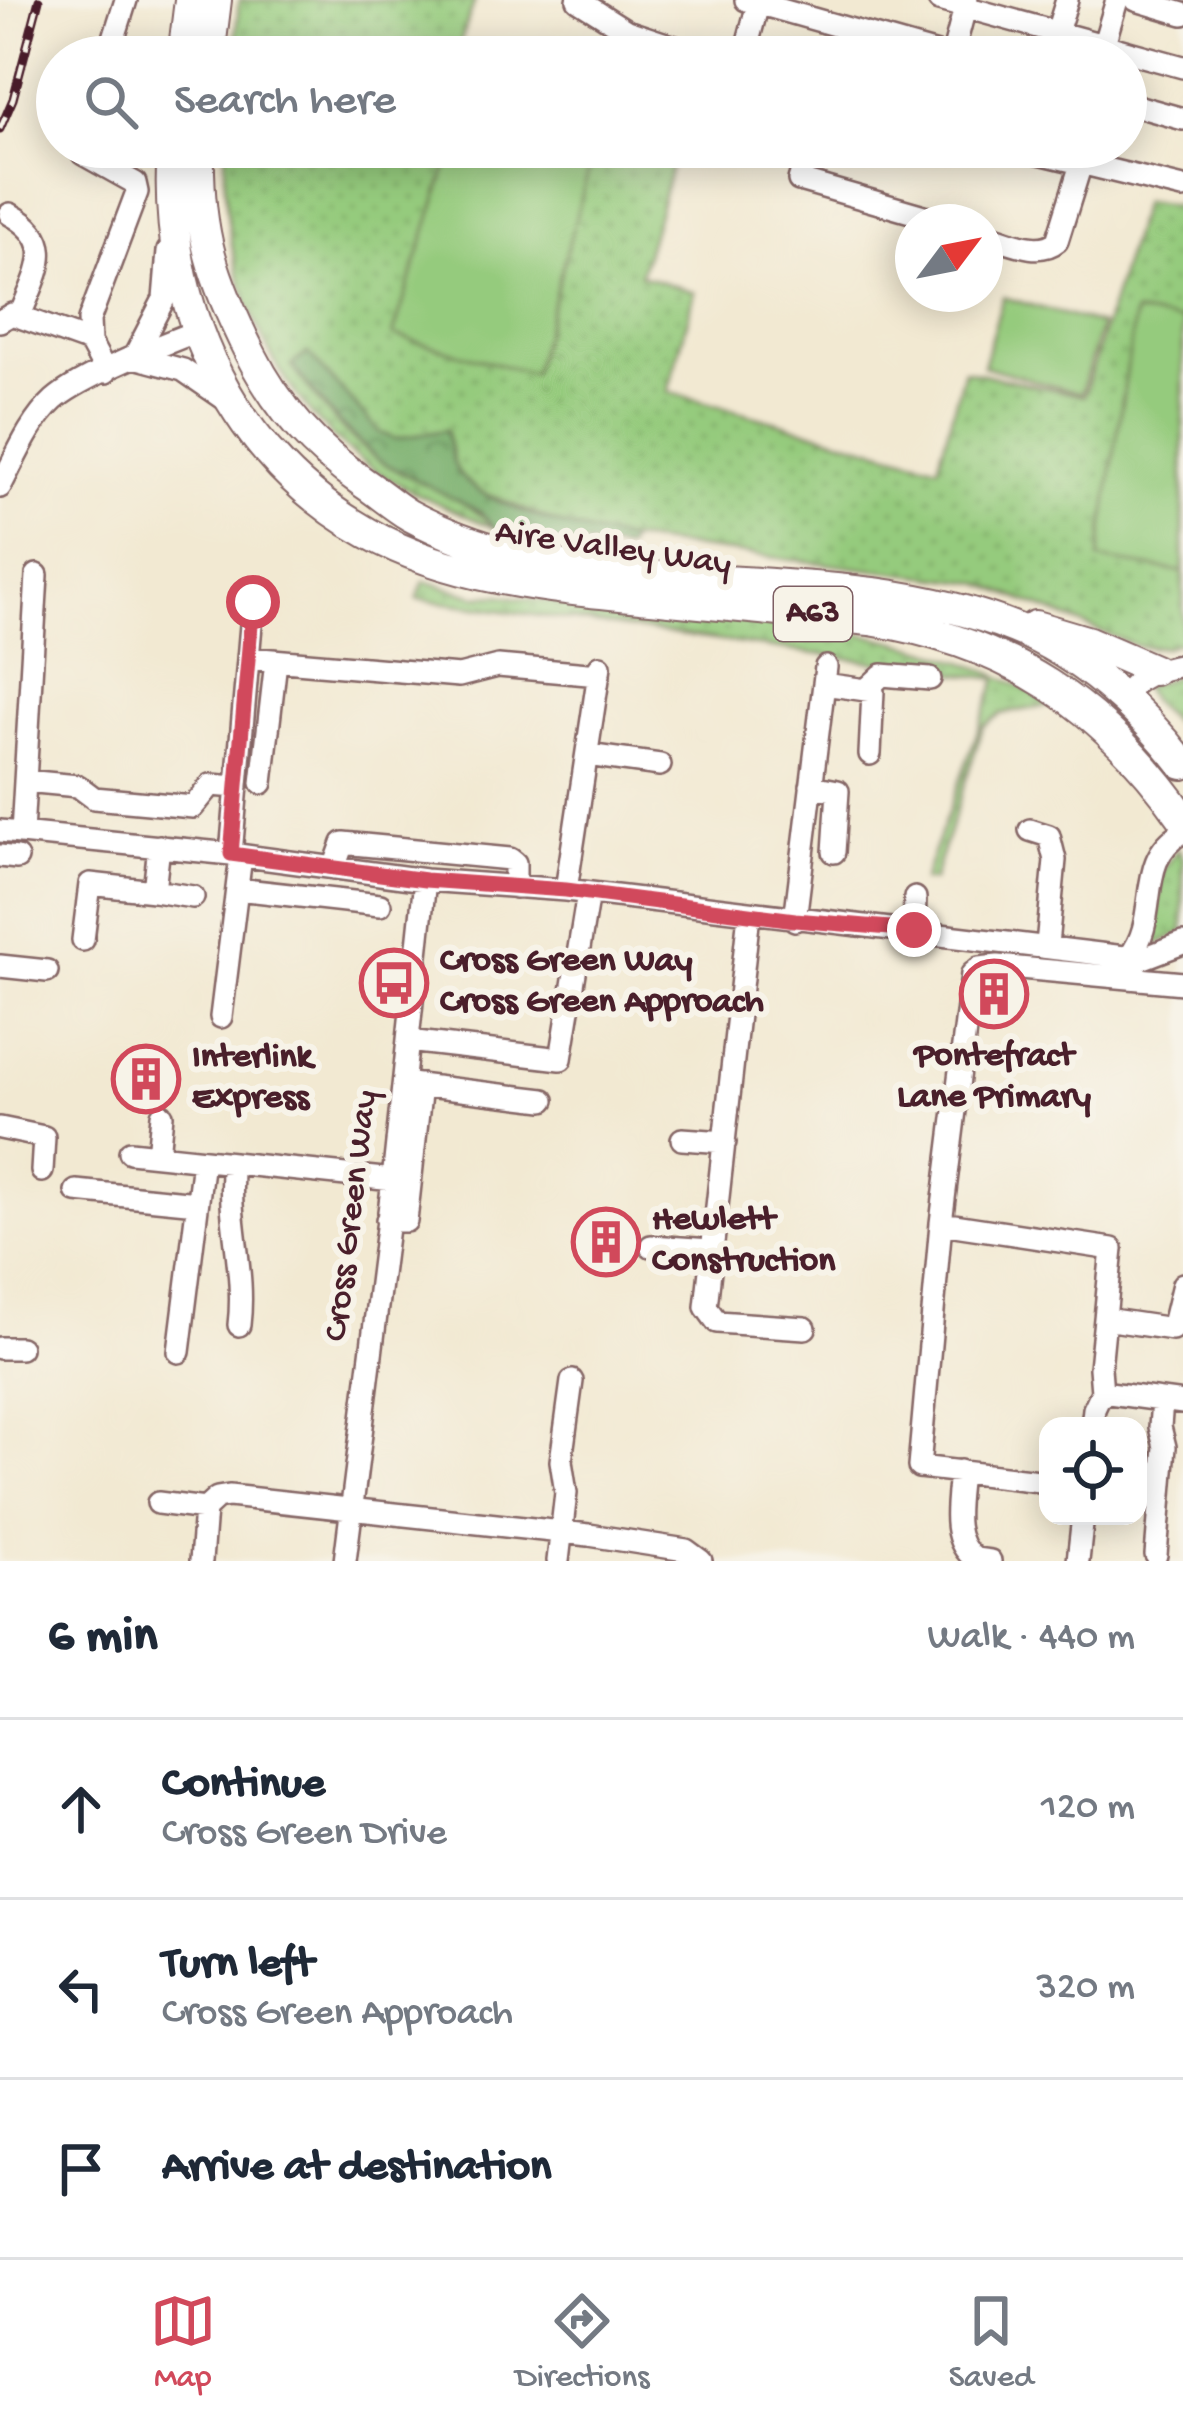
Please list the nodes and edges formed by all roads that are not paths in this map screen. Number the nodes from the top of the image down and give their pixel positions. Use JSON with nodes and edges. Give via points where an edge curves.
{"nodes":[{"id":1,"x":126,"y":0,"type":"edge"},
{"id":2,"x":190,"y":0,"type":"edge"},
{"id":3,"x":216,"y":0,"type":"edge"},
{"id":4,"x":578,"y":0,"type":"edge"},
{"id":5,"x":939,"y":0,"type":"edge"},
{"id":6,"x":1067,"y":0,"type":"edge"},
{"id":7,"x":1117,"y":0,"type":"edge"},
{"id":8,"x":1136,"y":0,"type":"edge"},
{"id":9,"x":754,"y":2,"type":"edge"},
{"id":10,"x":967,"y":4,"type":"edge"},
{"id":11,"x":1012,"y":9,"type":"edge"},
{"id":12,"x":1183,"y":14,"type":"edge"},
{"id":13,"x":1058,"y":32,"type":"junction"},
{"id":14,"x":115,"y":36,"type":"edge"},
{"id":15,"x":186,"y":36,"type":"edge"},
{"id":16,"x":211,"y":36,"type":"edge"},
{"id":17,"x":642,"y":36,"type":"edge"},
{"id":18,"x":748,"y":36,"type":"edge"},
{"id":19,"x":875,"y":36,"type":"edge"},
{"id":20,"x":957,"y":36,"type":"edge"},
{"id":21,"x":1067,"y":36,"type":"edge"},
{"id":22,"x":1106,"y":36,"type":"edge"},
{"id":23,"x":1147,"y":60,"type":"edge"},
{"id":24,"x":1183,"y":67,"type":"edge"},
{"id":25,"x":1147,"y":110,"type":"edge"},
{"id":26,"x":1183,"y":119,"type":"edge"},
{"id":27,"x":111,"y":168,"type":"edge"},
{"id":28,"x":172,"y":168,"type":"edge"},
{"id":29,"x":199,"y":168,"type":"edge"},
{"id":30,"x":803,"y":168,"type":"edge"},
{"id":31,"x":1076,"y":168,"type":"edge"},
{"id":32,"x":1114,"y":168,"type":"edge"},
{"id":33,"x":1183,"y":188,"type":"edge"},
{"id":34,"x":895,"y":208,"type":"edge"},
{"id":35,"x":10,"y":214,"type":"dead end"},
{"id":36,"x":170,"y":216,"type":"junction"},
{"id":37,"x":1003,"y":239,"type":"edge"},
{"id":38,"x":212,"y":268,"type":"junction"},
{"id":39,"x":10,"y":318,"type":"edge"},
{"id":40,"x":236,"y":324,"type":"junction"},
{"id":41,"x":196,"y":331,"type":"junction"},
{"id":42,"x":90,"y":341,"type":"junction"},
{"id":43,"x":134,"y":357,"type":"junction"},
{"id":44,"x":106,"y":372,"type":"junction"},
{"id":45,"x":232,"y":405,"type":"junction"},
{"id":46,"x":0,"y":487,"type":"edge"},
{"id":47,"x":37,"y":575,"type":"dead end"},
{"id":48,"x":253,"y":602,"type":"dead end"},
{"id":49,"x":1017,"y":628,"type":"junction"},
{"id":50,"x":249,"y":658,"type":"junction"},
{"id":51,"x":276,"y":661,"type":"junction"},
{"id":52,"x":1168,"y":668,"type":"edge"},
{"id":53,"x":930,"y":679,"type":"dead end"},
{"id":54,"x":866,"y":689,"type":"junction"},
{"id":55,"x":1123,"y":698,"type":"junction"},
{"id":56,"x":870,"y":754,"type":"dead end"},
{"id":57,"x":586,"y":755,"type":"junction"},
{"id":58,"x":1183,"y":764,"type":"edge"},
{"id":59,"x":660,"y":765,"type":"dead end"},
{"id":60,"x":25,"y":781,"type":"junction"},
{"id":61,"x":262,"y":783,"type":"dead end"},
{"id":62,"x":811,"y":786,"type":"junction"},
{"id":63,"x":237,"y":787,"type":"junction"},
{"id":64,"x":1182,"y":814,"type":"edge"},
{"id":65,"x":1030,"y":830,"type":"dead end"},
{"id":66,"x":11,"y":832,"type":"edge"},
{"id":67,"x":159,"y":846,"type":"junction"},
{"id":68,"x":834,"y":852,"type":"dead end"},
{"id":69,"x":236,"y":855,"type":"junction"},
{"id":70,"x":334,"y":868,"type":"junction"},
{"id":71,"x":425,"y":880,"type":"junction"},
{"id":72,"x":515,"y":886,"type":"junction"},
{"id":73,"x":237,"y":889,"type":"junction"},
{"id":74,"x":154,"y":891,"type":"junction"},
{"id":75,"x":577,"y":892,"type":"junction"},
{"id":76,"x":193,"y":897,"type":"dead end"},
{"id":77,"x":915,"y":898,"type":"dead end"},
{"id":78,"x":380,"y":905,"type":"dead end"},
{"id":79,"x":749,"y":914,"type":"junction"},
{"id":80,"x":795,"y":920,"type":"junction"},
{"id":81,"x":914,"y":930,"type":"junction"},
{"id":82,"x":83,"y":940,"type":"dead end"},
{"id":83,"x":1183,"y":943,"type":"edge"},
{"id":84,"x":1047,"y":945,"type":"junction"},
{"id":85,"x":1129,"y":957,"type":"junction"},
{"id":86,"x":0,"y":966,"type":"edge"},
{"id":87,"x":47,"y":971,"type":"dead end"},
{"id":88,"x":1183,"y":982,"type":"edge"},
{"id":89,"x":221,"y":1018,"type":"dead end"},
{"id":90,"x":408,"y":1041,"type":"junction"},
{"id":91,"x":412,"y":1084,"type":"junction"},
{"id":92,"x":544,"y":1100,"type":"dead end"},
{"id":93,"x":162,"y":1115,"type":"dead end"},
{"id":94,"x":0,"y":1129,"type":"edge"},
{"id":95,"x":682,"y":1139,"type":"dead end"},
{"id":96,"x":725,"y":1142,"type":"junction"},
{"id":97,"x":130,"y":1152,"type":"dead end"},
{"id":98,"x":158,"y":1155,"type":"junction"},
{"id":99,"x":203,"y":1160,"type":"junction"},
{"id":100,"x":233,"y":1163,"type":"junction"},
{"id":101,"x":42,"y":1172,"type":"dead end"},
{"id":102,"x":393,"y":1180,"type":"junction"},
{"id":103,"x":76,"y":1191,"type":"dead end"},
{"id":104,"x":197,"y":1203,"type":"junction"},
{"id":105,"x":387,"y":1220,"type":"junction"},
{"id":106,"x":941,"y":1223,"type":"junction"},
{"id":107,"x":651,"y":1246,"type":"dead end"},
{"id":108,"x":711,"y":1250,"type":"junction"},
{"id":109,"x":1183,"y":1284,"type":"edge"},
{"id":110,"x":1105,"y":1319,"type":"junction"},
{"id":111,"x":239,"y":1325,"type":"dead end"},
{"id":112,"x":805,"y":1328,"type":"dead end"},
{"id":113,"x":179,"y":1352,"type":"dead end"},
{"id":114,"x":572,"y":1381,"type":"dead end"},
{"id":115,"x":1102,"y":1392,"type":"junction"},
{"id":116,"x":1173,"y":1402,"type":"edge"},
{"id":117,"x":1093,"y":1417,"type":"edge"},
{"id":118,"x":1147,"y":1436,"type":"edge"},
{"id":119,"x":1162,"y":1438,"type":"junction"},
{"id":120,"x":960,"y":1472,"type":"junction"},
{"id":121,"x":1039,"y":1481,"type":"edge"},
{"id":122,"x":158,"y":1503,"type":"dead end"},
{"id":123,"x":351,"y":1508,"type":"junction"},
{"id":124,"x":205,"y":1509,"type":"junction"},
{"id":125,"x":1082,"y":1525,"type":"edge"},
{"id":126,"x":571,"y":1534,"type":"junction"},
{"id":127,"x":1156,"y":1556,"type":"dead end"},
{"id":128,"x":201,"y":1561,"type":"edge"},
{"id":129,"x":345,"y":1561,"type":"edge"},
{"id":130,"x":558,"y":1561,"type":"edge"},
{"id":131,"x":701,"y":1561,"type":"edge"},
{"id":132,"x":990,"y":1561,"type":"edge"},
{"id":133,"x":1078,"y":1561,"type":"edge"}],
"edges":[{"from":1,"to":14,"type":"street"},
{"from":2,"to":15,"type":"highway"},
{"from":3,"to":16,"type":"highway"},
{"from":4,"to":17,"type":"street"},
{"from":5,"to":10,"type":"street"},
{"from":6,"to":13,"type":"street"},
{"from":7,"to":22,"type":"street"},
{"from":8,"to":12,"type":"street"},
{"from":9,"to":18,"type":"street"},
{"from":9,"to":19,"type":"street"},
{"from":10,"to":11,"type":"street"},
{"from":10,"to":20,"type":"street"},
{"from":11,"to":13,"type":"street"},
{"from":13,"to":21,"type":"street"},
{"from":23,"to":24,"type":"street"},
{"from":25,"to":26,"type":"street"},
{"from":27,"to":42,"type":"street","via":[[137,192],[89,320]]},
{"from":28,"to":36,"type":"highway","number":"A63"},
{"from":29,"to":38,"type":"highway","number":"A63"},
{"from":30,"to":34,"type":"street","via":[[799,180]]},
{"from":31,"to":37,"type":"street","via":[[1057,241],[1035,248]]},
{"from":32,"to":33,"type":"street"},
{"from":35,"to":39,"type":"street","via":[[27,224],[42,259]]},
{"from":36,"to":41,"type":"highway","number":"A63"},
{"from":36,"to":43,"type":"street","via":[[164,299]]},
{"from":38,"to":40,"type":"highway","number":"A63"},
{"from":38,"to":41,"type":"highway","via":[[204,284],[207,319]]},
{"from":39,"to":42,"type":"street"},
{"from":40,"to":41,"type":"highway"},
{"from":40,"to":49,"type":"highway","name":"Aire Valley Way","number":"A63","via":[[298,429],[409,514],[492,548],[577,567],[896,596]]},
{"from":41,"to":43,"type":"street"},
{"from":41,"to":45,"type":"highway","name":"Aire Valley Way","number":"A63"},
{"from":42,"to":44,"type":"street"},
{"from":43,"to":44,"type":"street"},
{"from":43,"to":45,"type":"street","via":[[183,370]]},
{"from":44,"to":46,"type":"street","via":[[56,398]]},
{"from":45,"to":64,"type":"highway","name":"Aire Valley Way","number":"A63","via":[[306,492],[369,534],[430,560],[572,590],[918,627],[982,647],[1100,720]]},
{"from":47,"to":60,"type":"street"},
{"from":48,"to":50,"type":"street"},
{"from":49,"to":52,"type":"highway","number":"A63","via":[[1036,626]]},
{"from":49,"to":55,"type":"highway","name":"Aire Valley Way","number":"A63"},
{"from":50,"to":51,"type":"street"},
{"from":50,"to":63,"type":"street"},
{"from":51,"to":57,"type":"street","via":[[459,676],[498,666],[600,670]]},
{"from":51,"to":61,"type":"street"},
{"from":52,"to":55,"type":"street","via":[[1130,686]]},
{"from":53,"to":54,"type":"street","via":[[882,675]]},
{"from":54,"to":56,"type":"street","via":[[874,695]]},
{"from":54,"to":62,"type":"street","via":[[825,676]]},
{"from":55,"to":58,"type":"highway","number":"A63"},
{"from":55,"to":64,"type":"highway","number":"A63","via":[[1124,715]]},
{"from":57,"to":59,"type":"street"},
{"from":57,"to":75,"type":"street"},
{"from":60,"to":63,"type":"street","via":[[78,786],[94,798],[193,807],[212,785]]},
{"from":60,"to":66,"type":"street"},
{"from":62,"to":68,"type":"street","via":[[838,791]]},
{"from":62,"to":80,"type":"street"},
{"from":63,"to":69,"type":"street"},
{"from":64,"to":85,"type":"street","via":[[1155,859],[1145,927]]},
{"from":65,"to":84,"type":"street","via":[[1048,836],[1055,860]]},
{"from":66,"to":67,"type":"street"},
{"from":67,"to":69,"type":"street"},
{"from":67,"to":74,"type":"street"},
{"from":69,"to":70,"type":"street"},
{"from":69,"to":73,"type":"street"},
{"from":70,"to":71,"type":"street"},
{"from":70,"to":72,"type":"street","via":[[343,843],[510,859]]},
{"from":71,"to":72,"type":"street"},
{"from":71,"to":90,"type":"street","name":"Cross Green Way"},
{"from":72,"to":75,"type":"street"},
{"from":73,"to":78,"type":"street"},
{"from":73,"to":89,"type":"street"},
{"from":74,"to":76,"type":"street"},
{"from":74,"to":82,"type":"street","via":[[90,884]]},
{"from":75,"to":79,"type":"street"},
{"from":75,"to":90,"type":"street","via":[[561,1059]]},
{"from":77,"to":81,"type":"street"},
{"from":79,"to":80,"type":"street"},
{"from":79,"to":96,"type":"street"},
{"from":80,"to":81,"type":"street"},
{"from":81,"to":84,"type":"street"},
{"from":83,"to":85,"type":"street"},
{"from":84,"to":85,"type":"street"},
{"from":86,"to":87,"type":"street"},
{"from":88,"to":106,"type":"street","via":[[1018,967],[972,974]]},
{"from":90,"to":91,"type":"street","name":"Cross Green Way"},
{"from":91,"to":92,"type":"street"},
{"from":91,"to":102,"type":"street","name":"Cross Green Way"},
{"from":91,"to":105,"type":"street","via":[[406,1221]]},
{"from":93,"to":98,"type":"street"},
{"from":94,"to":101,"type":"street","via":[[44,1136]]},
{"from":95,"to":96,"type":"street"},
{"from":96,"to":108,"type":"street"},
{"from":97,"to":98,"type":"street"},
{"from":98,"to":99,"type":"street"},
{"from":99,"to":100,"type":"street"},
{"from":99,"to":104,"type":"street"},
{"from":100,"to":102,"type":"street"},
{"from":100,"to":111,"type":"street"},
{"from":102,"to":105,"type":"street","name":"Cross Green Way"},
{"from":103,"to":104,"type":"street"},
{"from":104,"to":113,"type":"street"},
{"from":105,"to":123,"type":"street","name":"Cross Green Way"},
{"from":106,"to":110,"type":"street","via":[[1112,1249]]},
{"from":106,"to":120,"type":"street","via":[[919,1467]]},
{"from":107,"to":108,"type":"street"},
{"from":108,"to":112,"type":"street","via":[[706,1307],[717,1322]]},
{"from":109,"to":110,"type":"street","via":[[1172,1329]]},
{"from":110,"to":115,"type":"street"},
{"from":114,"to":126,"type":"street","via":[[561,1460]]},
{"from":115,"to":116,"type":"street"},
{"from":115,"to":117,"type":"street"},
{"from":116,"to":119,"type":"street"},
{"from":118,"to":119,"type":"street"},
{"from":119,"to":127,"type":"street"},
{"from":120,"to":121,"type":"street"},
{"from":120,"to":132,"type":"street","via":[[961,1544]]},
{"from":122,"to":124,"type":"street"},
{"from":123,"to":124,"type":"street","via":[[229,1496]]},
{"from":123,"to":126,"type":"street"},
{"from":123,"to":129,"type":"street","name":"Cross Green Way"},
{"from":124,"to":128,"type":"street"},
{"from":125,"to":133,"type":"street"},
{"from":126,"to":130,"type":"street"},
{"from":126,"to":131,"type":"street","via":[[686,1550]]}]}
